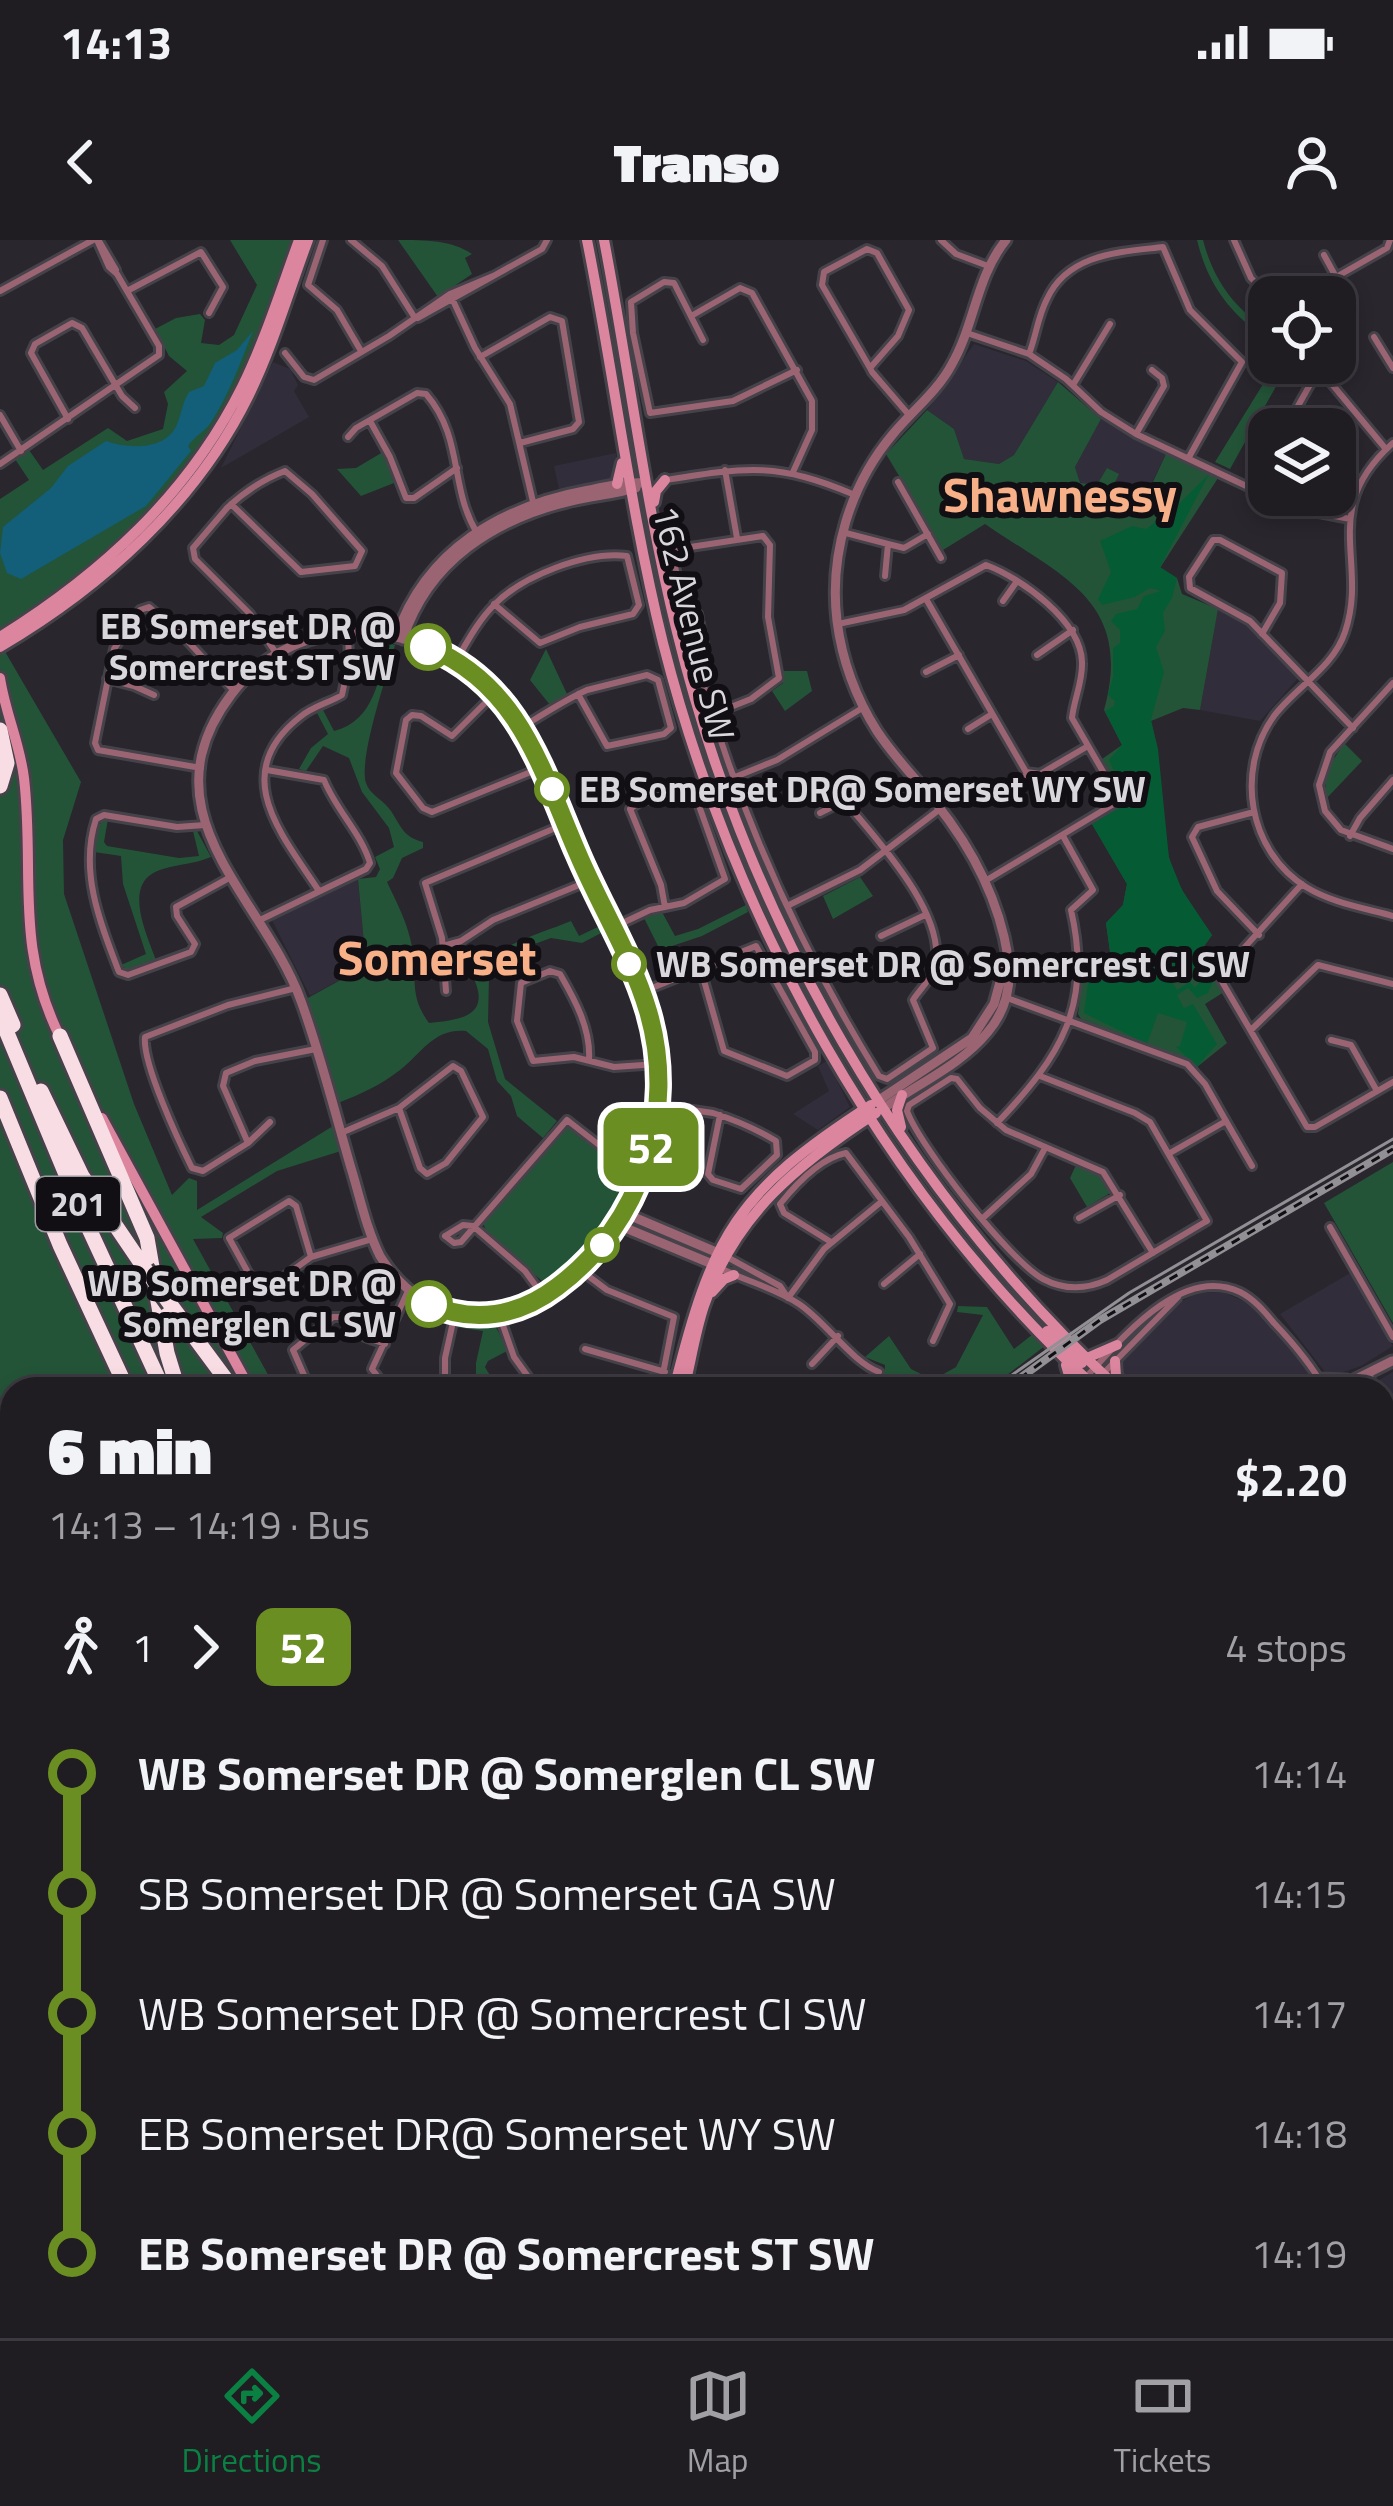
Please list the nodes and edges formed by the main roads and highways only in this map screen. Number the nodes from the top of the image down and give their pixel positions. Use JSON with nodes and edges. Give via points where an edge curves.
{"nodes":[{"id":1,"x":298,"y":240,"type":"edge"},
{"id":2,"x":308,"y":240,"type":"edge"},
{"id":3,"x":587,"y":240,"type":"edge"},
{"id":4,"x":604,"y":240,"type":"edge"},
{"id":5,"x":664,"y":480,"type":"road end"},
{"id":6,"x":653,"y":523,"type":"junction"},
{"id":7,"x":6,"y":638,"type":"edge"},
{"id":8,"x":0,"y":651,"type":"edge"},
{"id":9,"x":0,"y":678,"type":"edge"},
{"id":10,"x":0,"y":694,"type":"edge"},
{"id":11,"x":8,"y":734,"type":"edge"},
{"id":12,"x":0,"y":786,"type":"edge"},
{"id":13,"x":0,"y":994,"type":"edge"},
{"id":14,"x":0,"y":1016,"type":"edge"},
{"id":15,"x":60,"y":1036,"type":"junction"},
{"id":16,"x":843,"y":1072,"type":"junction"},
{"id":17,"x":902,"y":1095,"type":"road end"},
{"id":18,"x":0,"y":1098,"type":"edge"},
{"id":19,"x":881,"y":1104,"type":"junction"},
{"id":20,"x":868,"y":1112,"type":"junction"},
{"id":21,"x":852,"y":1116,"type":"junction"},
{"id":22,"x":0,"y":1123,"type":"edge"},
{"id":23,"x":880,"y":1131,"type":"junction"},
{"id":24,"x":845,"y":1133,"type":"junction"},
{"id":25,"x":908,"y":1147,"type":"junction"},
{"id":26,"x":60,"y":1244,"type":"junction"},
{"id":27,"x":716,"y":1257,"type":"junction"},
{"id":28,"x":734,"y":1275,"type":"road end"},
{"id":29,"x":706,"y":1299,"type":"junction"},
{"id":30,"x":1016,"y":1306,"type":"junction"},
{"id":31,"x":1117,"y":1345,"type":"road end"},
{"id":32,"x":1060,"y":1353,"type":"junction"},
{"id":33,"x":1115,"y":1361,"type":"road end"},
{"id":34,"x":121,"y":1377,"type":"edge"},
{"id":35,"x":157,"y":1377,"type":"edge"},
{"id":36,"x":174,"y":1377,"type":"edge"},
{"id":37,"x":224,"y":1377,"type":"edge"},
{"id":38,"x":244,"y":1377,"type":"edge"},
{"id":39,"x":677,"y":1377,"type":"edge"},
{"id":40,"x":687,"y":1377,"type":"edge"},
{"id":41,"x":1069,"y":1377,"type":"edge"},
{"id":42,"x":1093,"y":1377,"type":"edge"},
{"id":43,"x":1093,"y":1377,"type":"edge"},
{"id":44,"x":1093,"y":1377,"type":"edge"},
{"id":45,"x":1095,"y":1377,"type":"edge"},
{"id":46,"x":1116,"y":1377,"type":"edge"}],
"edges":[{"from":1,"to":7,"type":"main road","via":[[243,385],[185,478],[96,570]]},
{"from":2,"to":7,"type":"main road","via":[[252,389],[212,458],[107,572]]},
{"from":3,"to":16,"type":"main road","name":"162 Avenue SW","via":[[622,471],[704,779],[761,920]]},
{"from":4,"to":6,"type":"main road","name":"162 Avenue SW"},
{"from":5,"to":6,"type":"main road"},
{"from":6,"to":19,"type":"main road","name":"162 Avenue SW","via":[[688,678],[740,829],[811,983]]},
{"from":7,"to":8,"type":"main road"},
{"from":9,"to":11,"type":"main road"},
{"from":10,"to":11,"type":"main road"},
{"from":11,"to":12,"type":"highway"},
{"from":11,"to":15,"type":"main road","via":[[25,783],[32,958]]},
{"from":13,"to":37,"type":"highway","bridge":true,"via":[[71,1157]]},
{"from":14,"to":35,"type":"highway","number":"201"},
{"from":15,"to":36,"type":"highway","via":[[151,1250]]},
{"from":15,"to":38,"type":"main road"},
{"from":16,"to":20,"type":"main road","name":"162 Avenue SW"},
{"from":16,"to":21,"type":"main road"},
{"from":17,"to":25,"type":"main road","via":[[896,1110]]},
{"from":18,"to":26,"type":"highway","number":"201"},
{"from":19,"to":20,"type":"main road"},
{"from":19,"to":25,"type":"main road","name":"162 Avenue SW"},
{"from":20,"to":21,"type":"main road"},
{"from":20,"to":23,"type":"main road","name":"162 Avenue SW"},
{"from":20,"to":24,"type":"main road"},
{"from":21,"to":27,"type":"main road","via":[[778,1171]]},
{"from":22,"to":26,"type":"highway"},
{"from":23,"to":24,"type":"main road"},
{"from":23,"to":30,"type":"main road","name":"162 Avenue SW"},
{"from":24,"to":27,"type":"main road","via":[[778,1184]]},
{"from":25,"to":42,"type":"main road","name":"162 Avenue SW"},
{"from":26,"to":34,"type":"highway","number":"201"},
{"from":27,"to":29,"type":"main road"},
{"from":27,"to":39,"type":"main road"},
{"from":28,"to":29,"type":"main road"},
{"from":29,"to":40,"type":"main road"},
{"from":30,"to":32,"type":"main road","name":"162 Avenue SW"},
{"from":30,"to":43,"type":"main road"},
{"from":31,"to":45,"type":"main road"},
{"from":32,"to":41,"type":"main road"},
{"from":32,"to":44,"type":"main road","name":"162 Avenue SW"},
{"from":33,"to":46,"type":"main road"}]}
